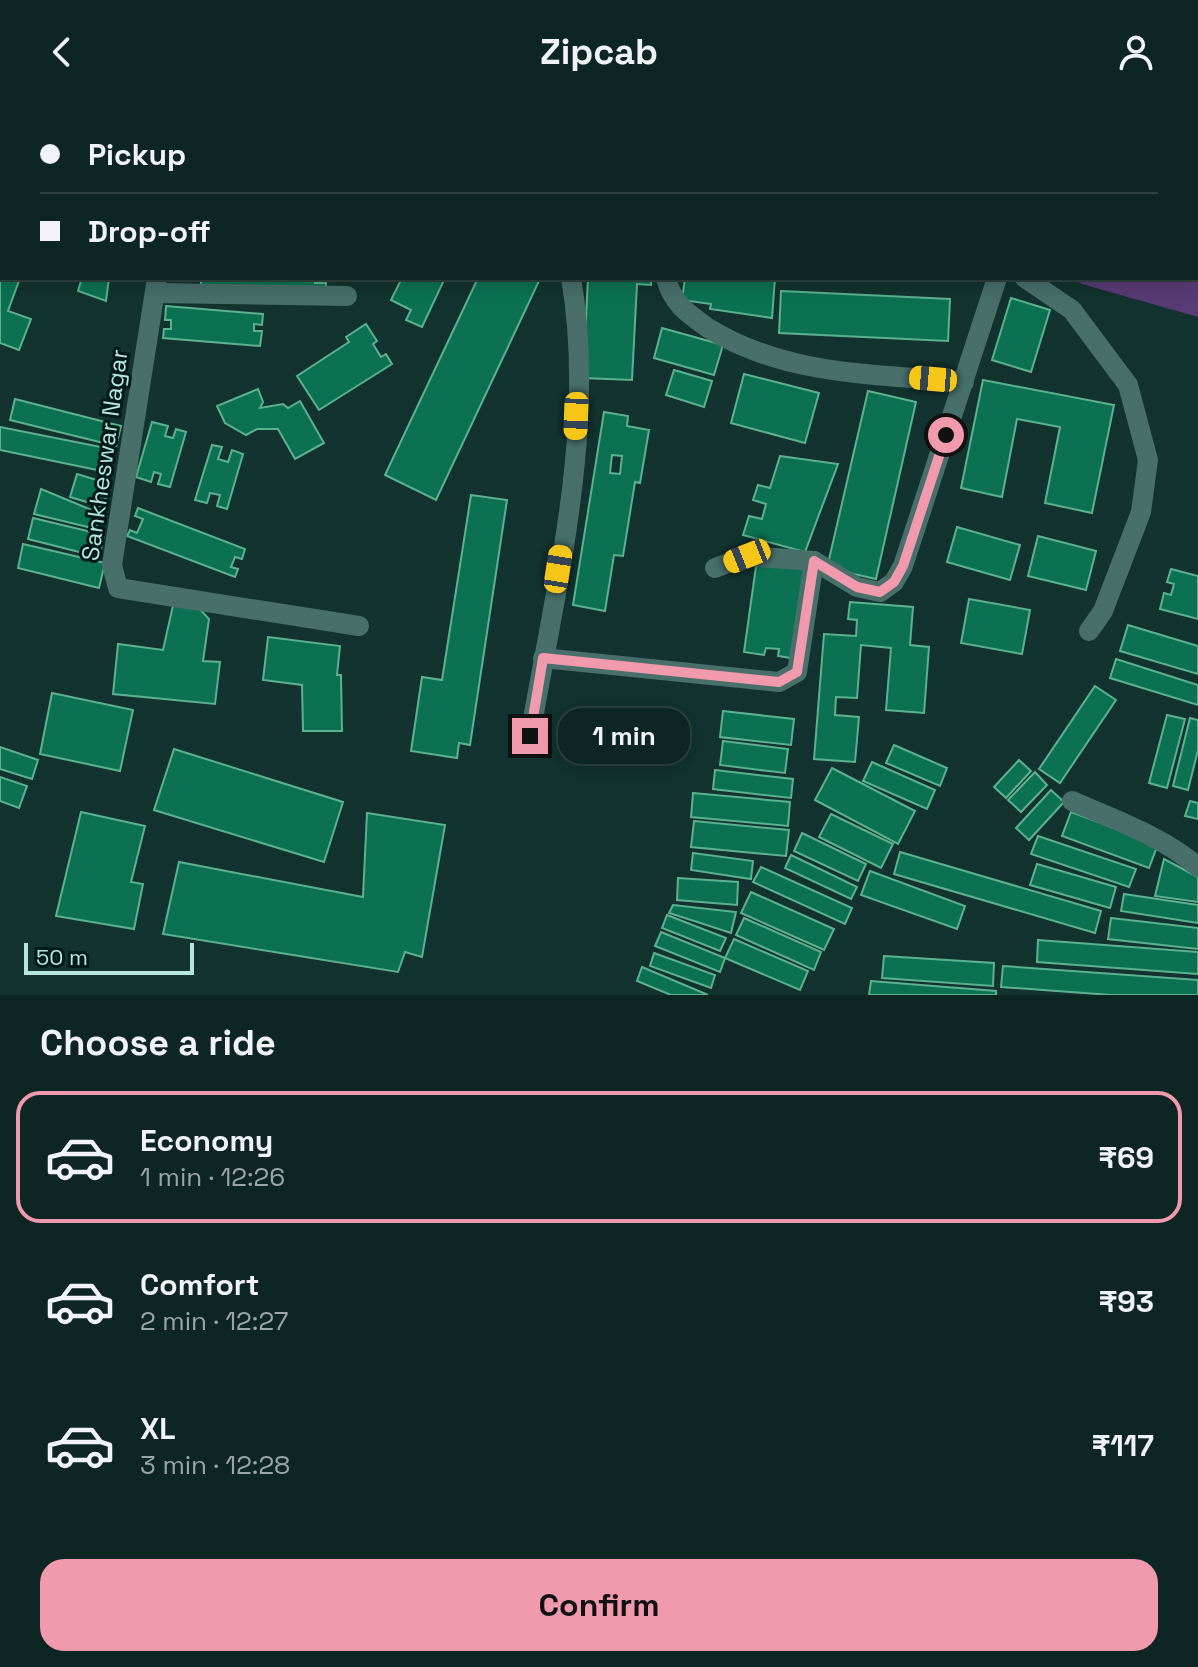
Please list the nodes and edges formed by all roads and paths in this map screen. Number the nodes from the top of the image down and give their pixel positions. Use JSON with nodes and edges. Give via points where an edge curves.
{"nodes":[{"id":1,"x":571,"y":280,"type":"edge"},
{"id":2,"x":667,"y":280,"type":"edge"},
{"id":3,"x":996,"y":280,"type":"edge"},
{"id":4,"x":1028,"y":280,"type":"edge"},
{"id":5,"x":156,"y":286,"type":"edge"},
{"id":6,"x":198,"y":286,"type":"edge"},
{"id":7,"x":347,"y":293,"type":"edge"},
{"id":8,"x":964,"y":382,"type":"junction"},
{"id":9,"x":814,"y":561,"type":"junction"},
{"id":10,"x":715,"y":568,"type":"dead end"},
{"id":11,"x":359,"y":626,"type":"dead end"},
{"id":12,"x":1089,"y":631,"type":"dead end"},
{"id":13,"x":543,"y":658,"type":"junction"},
{"id":14,"x":530,"y":736,"type":"dead end"},
{"id":15,"x":1072,"y":801,"type":"dead end"},
{"id":16,"x":1198,"y":867,"type":"edge"}],
"edges":[{"from":1,"to":13,"type":"street","via":[[578,322],[574,479]]},
{"from":2,"to":8,"type":"street","via":[[681,309],[740,347],[808,367]]},
{"from":3,"to":8,"type":"street"},
{"from":4,"to":12,"type":"street","via":[[1072,310],[1128,385],[1148,460],[1141,512],[1103,611]]},
{"from":5,"to":6,"type":"street"},
{"from":5,"to":11,"type":"street","name":"Sankheswar Nagar","via":[[112,565],[118,588]]},
{"from":6,"to":7,"type":"street"},
{"from":8,"to":9,"type":"street","via":[[894,582],[880,592],[857,587]]},
{"from":9,"to":10,"type":"street","via":[[747,556]]},
{"from":9,"to":13,"type":"street","via":[[797,672],[779,682]]},
{"from":13,"to":14,"type":"street"},
{"from":15,"to":16,"type":"street","via":[[1159,840]]}]}
